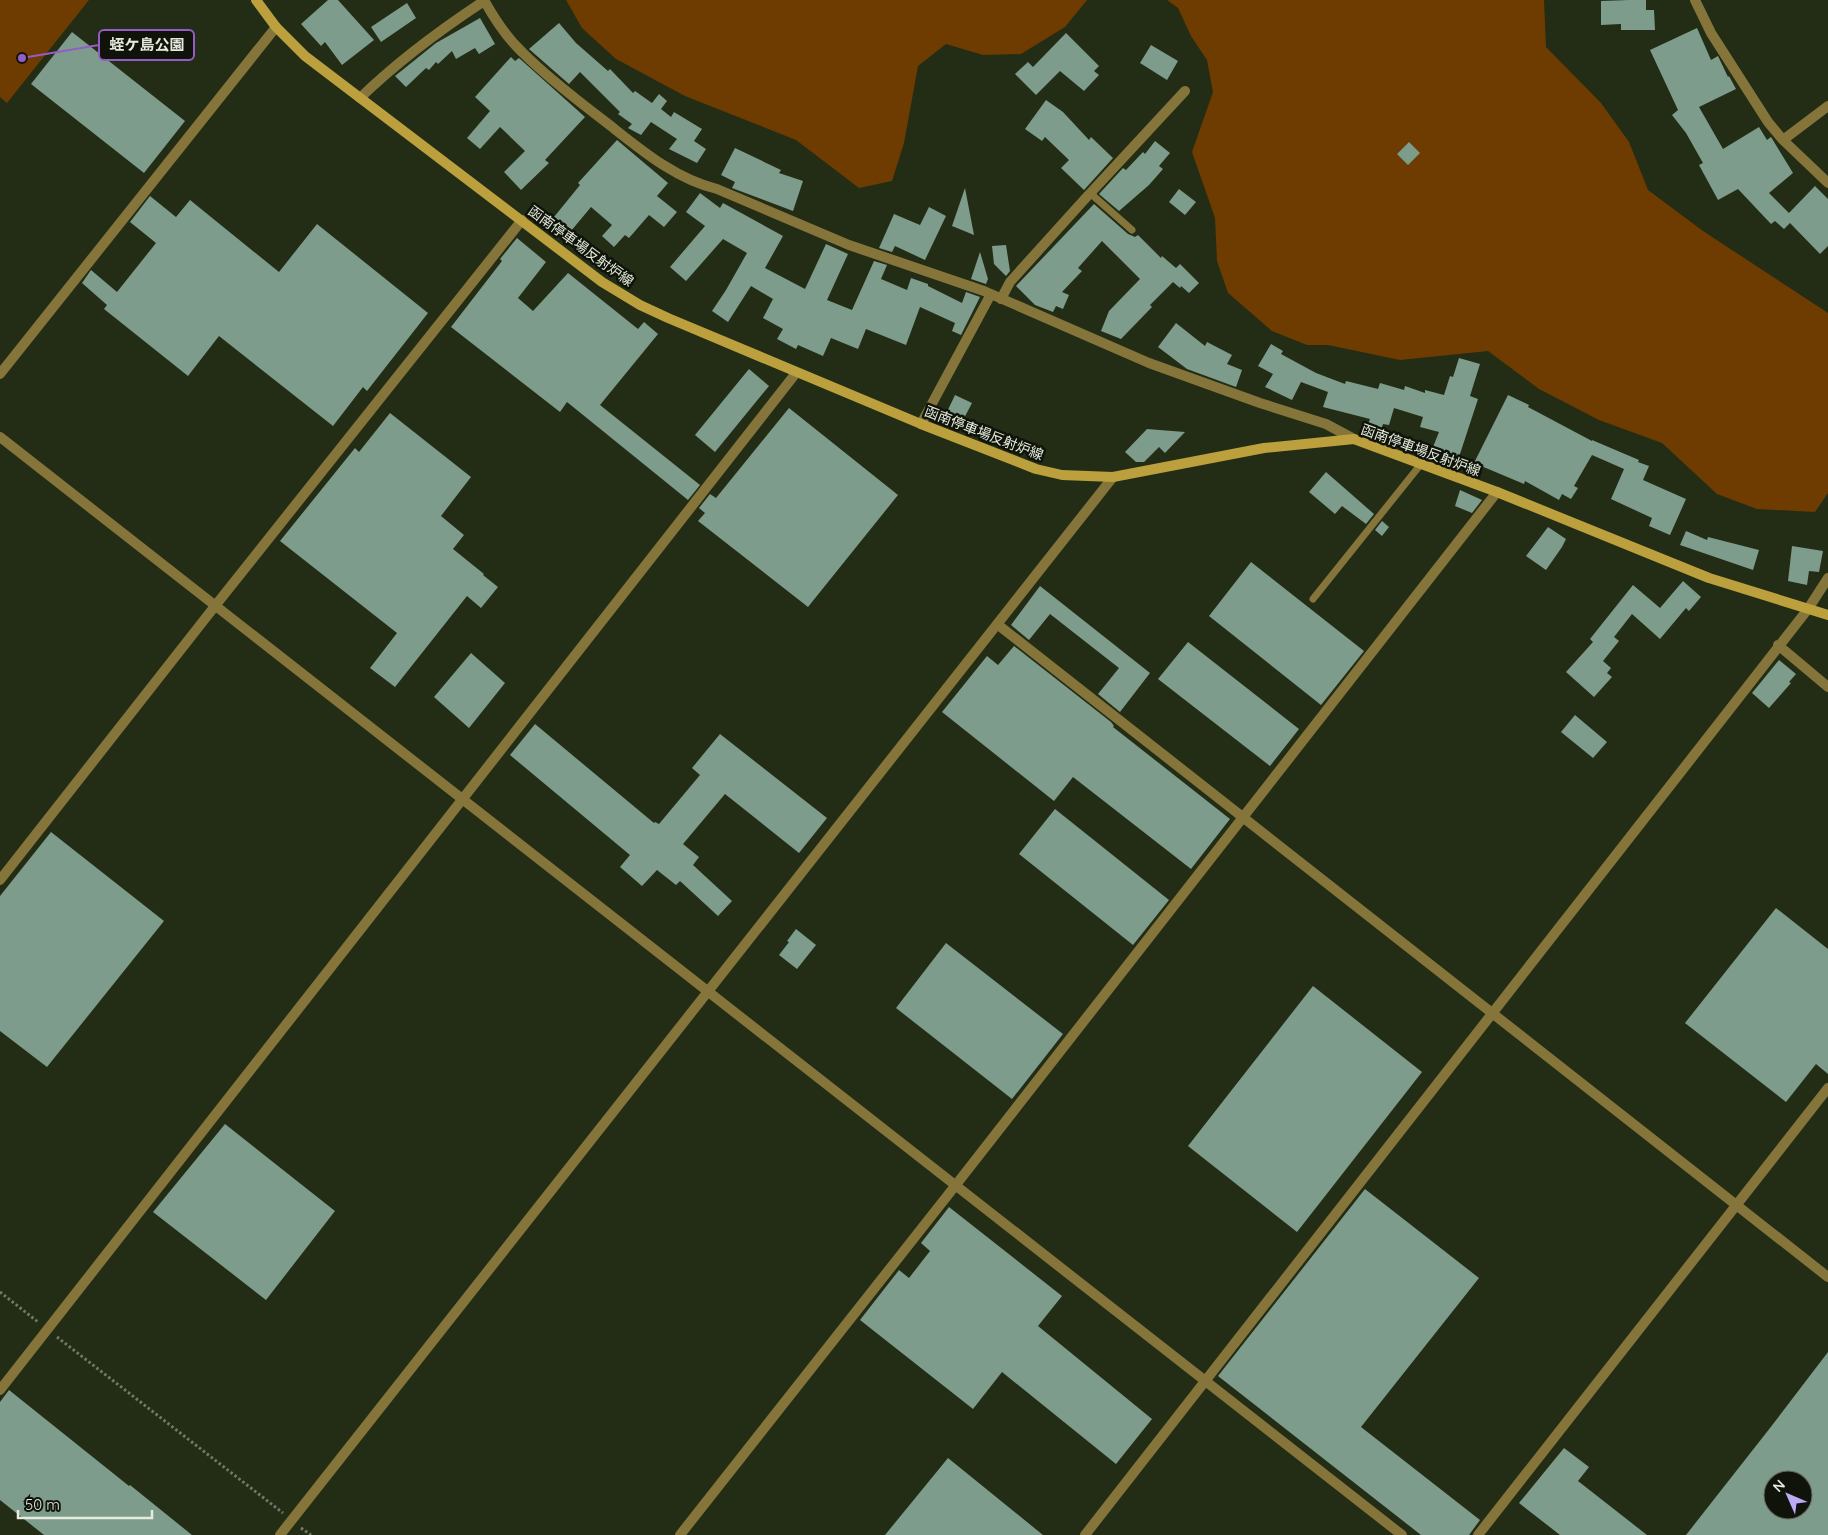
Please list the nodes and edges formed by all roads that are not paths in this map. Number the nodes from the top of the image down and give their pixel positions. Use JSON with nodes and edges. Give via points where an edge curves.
{"nodes":[{"id":1,"x":256,"y":0,"type":"edge"},
{"id":2,"x":484,"y":0,"type":"edge"},
{"id":3,"x":1694,"y":0,"type":"edge"},
{"id":4,"x":276,"y":27,"type":"junction"},
{"id":5,"x":1185,"y":91,"type":"dead end"},
{"id":6,"x":360,"y":98,"type":"junction"},
{"id":7,"x":1828,"y":106,"type":"edge"},
{"id":8,"x":1783,"y":140,"type":"junction"},
{"id":9,"x":1828,"y":183,"type":"edge"},
{"id":10,"x":1090,"y":193,"type":"junction"},
{"id":11,"x":522,"y":220,"type":"junction"},
{"id":12,"x":1132,"y":230,"type":"dead end"},
{"id":13,"x":991,"y":294,"type":"junction"},
{"id":14,"x":1001,"y":299,"type":"junction"},
{"id":15,"x":796,"y":372,"type":"junction"},
{"id":16,"x":0,"y":374,"type":"edge"},
{"id":17,"x":921,"y":424,"type":"junction"},
{"id":18,"x":0,"y":437,"type":"edge"},
{"id":19,"x":1354,"y":439,"type":"junction"},
{"id":20,"x":1421,"y":464,"type":"junction"},
{"id":21,"x":1113,"y":477,"type":"junction"},
{"id":22,"x":1497,"y":492,"type":"junction"},
{"id":23,"x":1828,"y":578,"type":"edge"},
{"id":24,"x":1313,"y":599,"type":"dead end"},
{"id":25,"x":215,"y":606,"type":"junction"},
{"id":26,"x":1803,"y":608,"type":"junction"},
{"id":27,"x":1828,"y":615,"type":"edge"},
{"id":28,"x":997,"y":624,"type":"junction"},
{"id":29,"x":1778,"y":645,"type":"junction"},
{"id":30,"x":1828,"y":687,"type":"edge"},
{"id":31,"x":463,"y":799,"type":"junction"},
{"id":32,"x":1242,"y":818,"type":"junction"},
{"id":33,"x":0,"y":880,"type":"edge"},
{"id":34,"x":707,"y":991,"type":"junction"},
{"id":35,"x":1492,"y":1013,"type":"junction"},
{"id":36,"x":1828,"y":1088,"type":"edge"},
{"id":37,"x":955,"y":1186,"type":"junction"},
{"id":38,"x":1737,"y":1205,"type":"junction"},
{"id":39,"x":1828,"y":1277,"type":"edge"},
{"id":40,"x":1206,"y":1381,"type":"junction"},
{"id":41,"x":0,"y":1390,"type":"edge"},
{"id":42,"x":280,"y":1535,"type":"edge"},
{"id":43,"x":680,"y":1535,"type":"edge"},
{"id":44,"x":1085,"y":1535,"type":"edge"},
{"id":45,"x":1402,"y":1535,"type":"edge"},
{"id":46,"x":1478,"y":1535,"type":"edge"}],
"edges":[{"from":1,"to":4,"type":"main road","name":"函南停車場反射炉線"},
{"from":2,"to":6,"type":"street","via":[[437,32]]},
{"from":2,"to":13,"type":"street","via":[[521,51],[545,74],[674,172],[849,245]]},
{"from":3,"to":8,"type":"street","via":[[1711,33]]},
{"from":4,"to":6,"type":"main road","name":"函南停車場反射炉線","via":[[305,56]]},
{"from":4,"to":16,"type":"street"},
{"from":5,"to":10,"type":"street"},
{"from":6,"to":11,"type":"main road","name":"函南停車場反射炉線"},
{"from":7,"to":8,"type":"street"},
{"from":8,"to":9,"type":"street"},
{"from":10,"to":12,"type":"lane"},
{"from":10,"to":14,"type":"street","via":[[1010,282]]},
{"from":11,"to":15,"type":"main road","name":"函南停車場反射炉線","via":[[602,282],[640,305]]},
{"from":11,"to":25,"type":"street"},
{"from":13,"to":14,"type":"street"},
{"from":13,"to":17,"type":"street"},
{"from":14,"to":19,"type":"street","via":[[1149,363],[1260,404],[1326,424]]},
{"from":15,"to":17,"type":"main road","name":"函南停車場反射炉線"},
{"from":15,"to":31,"type":"street"},
{"from":17,"to":21,"type":"main road","name":"函南停車場反射炉線","via":[[1036,469],[1062,475]]},
{"from":18,"to":25,"type":"street"},
{"from":19,"to":20,"type":"main road","name":"函南停車場反射炉線"},
{"from":19,"to":21,"type":"main road","name":"函南停車場反射炉線","via":[[1264,448]]},
{"from":20,"to":22,"type":"main road","name":"函南停車場反射炉線"},
{"from":20,"to":24,"type":"lane"},
{"from":21,"to":28,"type":"street"},
{"from":22,"to":26,"type":"main road","name":"函南停車場反射炉線","via":[[1709,578]]},
{"from":22,"to":32,"type":"street"},
{"from":23,"to":26,"type":"street"},
{"from":25,"to":31,"type":"street"},
{"from":25,"to":33,"type":"street"},
{"from":26,"to":27,"type":"main road","name":"函南停車場反射炉線"},
{"from":26,"to":29,"type":"street"},
{"from":28,"to":32,"type":"street"},
{"from":28,"to":34,"type":"street"},
{"from":29,"to":30,"type":"street"},
{"from":29,"to":35,"type":"street"},
{"from":31,"to":34,"type":"street"},
{"from":31,"to":41,"type":"street"},
{"from":32,"to":35,"type":"street"},
{"from":32,"to":37,"type":"street"},
{"from":34,"to":37,"type":"street"},
{"from":34,"to":42,"type":"street"},
{"from":35,"to":38,"type":"street"},
{"from":35,"to":40,"type":"street"},
{"from":36,"to":38,"type":"street"},
{"from":37,"to":40,"type":"street"},
{"from":37,"to":43,"type":"street"},
{"from":38,"to":39,"type":"street"},
{"from":38,"to":46,"type":"street"},
{"from":40,"to":44,"type":"street"},
{"from":40,"to":45,"type":"street"}]}
